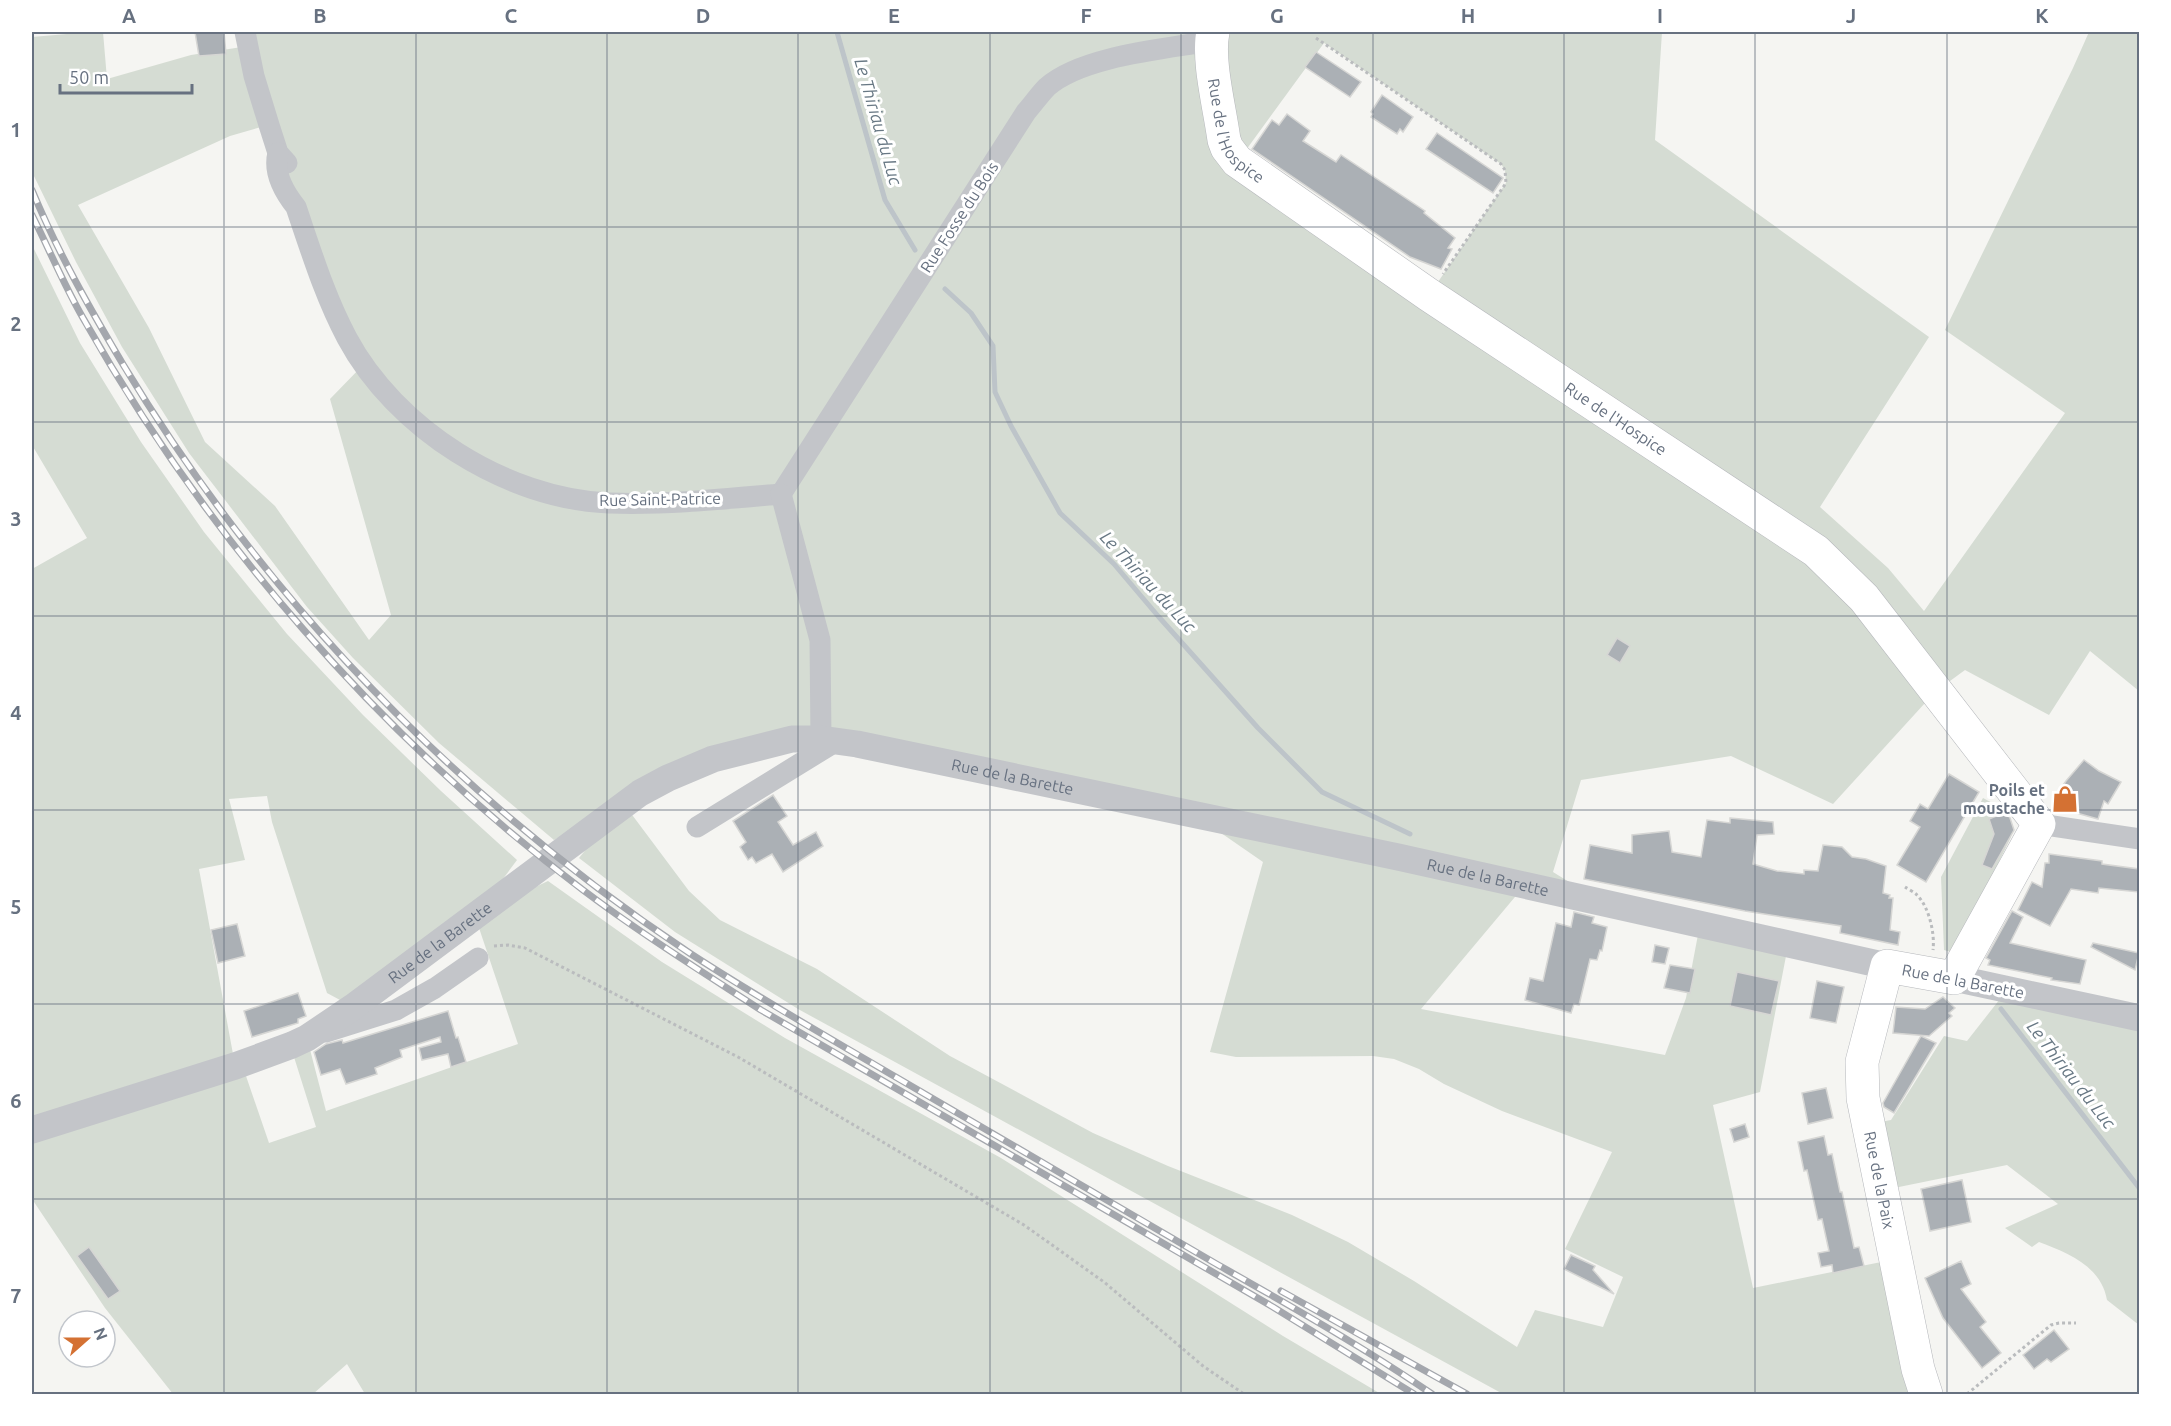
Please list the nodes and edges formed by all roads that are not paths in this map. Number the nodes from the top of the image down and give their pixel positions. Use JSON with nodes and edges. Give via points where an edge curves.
{"nodes":[{"id":1,"x":245,"y":32,"type":"edge"},
{"id":2,"x":1212,"y":36,"type":"edge"},
{"id":3,"x":781,"y":494,"type":"junction"},
{"id":4,"x":828,"y":740,"type":"junction"},
{"id":5,"x":2039,"y":824,"type":"junction"},
{"id":6,"x":698,"y":827,"type":"dead end"},
{"id":7,"x":2139,"y":839,"type":"edge"},
{"id":8,"x":478,"y":958,"type":"road end"},
{"id":9,"x":1887,"y":966,"type":"junction"},
{"id":10,"x":1943,"y":976,"type":"junction"},
{"id":11,"x":2139,"y":1018,"type":"edge"},
{"id":12,"x":307,"y":1038,"type":"junction"},
{"id":13,"x":32,"y":1130,"type":"edge"},
{"id":14,"x":1926,"y":1395,"type":"edge"}],
"edges":[{"from":1,"to":3,"type":"street","name":"Rue Saint-Patrice","via":[[278,153],[286,161],[297,188],[296,207],[335,315],[364,365],[408,415],[478,466],[533,488],[569,497],[607,503],[679,502]]},
{"from":2,"to":3,"type":"street","name":"Rue Fosse du Bois","via":[[1097,62],[1073,70],[1048,87],[1026,112]]},
{"from":2,"to":5,"type":"main road","name":"Rue de l'Hospice","via":[[1224,140],[1237,161],[1429,295],[1816,551],[1864,598]]},
{"from":3,"to":4,"type":"street","via":[[820,640]]},
{"from":4,"to":6,"type":"street"},
{"from":4,"to":9,"type":"street","name":"Rue de la Barette","via":[[1398,857]]},
{"from":4,"to":12,"type":"street","name":"Rue de la Barette","via":[[792,739],[712,759],[640,793]]},
{"from":5,"to":7,"type":"street"},
{"from":5,"to":10,"type":"main road"},
{"from":8,"to":12,"type":"street","via":[[396,1010]]},
{"from":9,"to":10,"type":"main road","name":"Rue de la Barette"},
{"from":9,"to":14,"type":"main road","name":"Rue de la Paix","via":[[1862,1062],[1863,1098]]},
{"from":10,"to":11,"type":"street","name":"Rue de la Barette"},
{"from":12,"to":13,"type":"street","name":"Rue de la Barette","via":[[235,1066]]}]}
